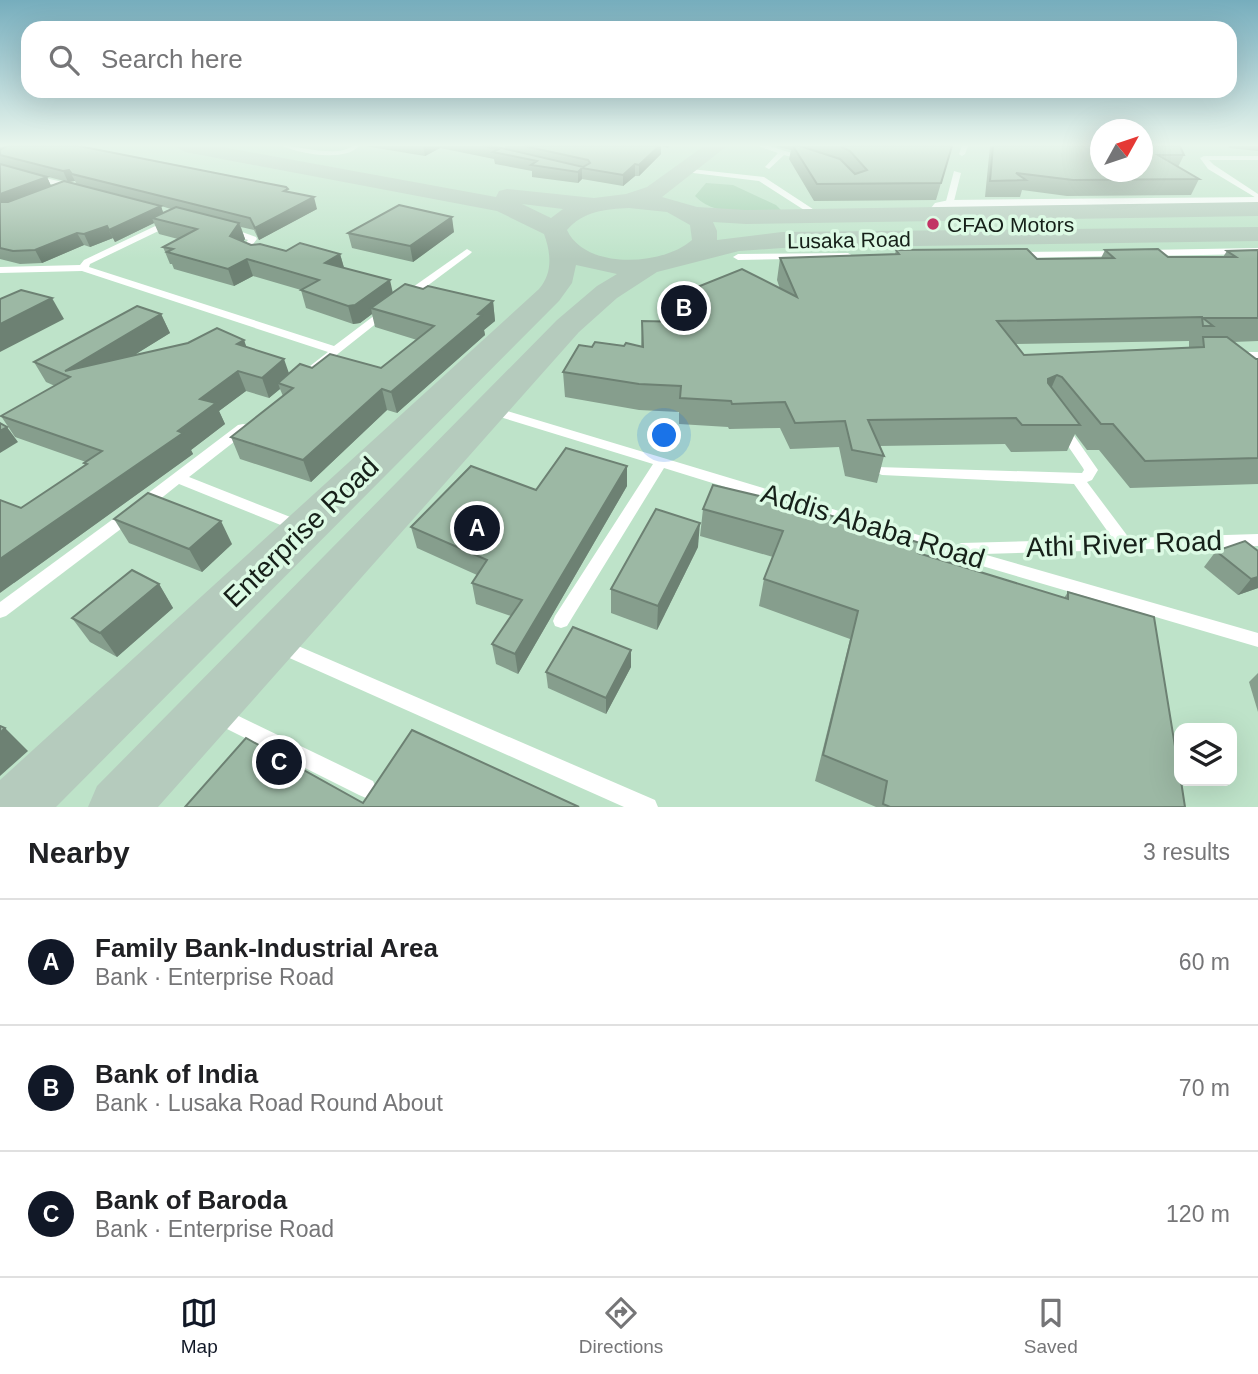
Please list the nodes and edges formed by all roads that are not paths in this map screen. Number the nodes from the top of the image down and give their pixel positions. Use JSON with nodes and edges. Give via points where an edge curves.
{"nodes":[{"id":1,"x":62,"y":184,"type":"edge"},
{"id":2,"x":388,"y":184,"type":"edge"},
{"id":3,"x":434,"y":184,"type":"edge"},
{"id":4,"x":667,"y":184,"type":"edge"},
{"id":5,"x":683,"y":184,"type":"edge"},
{"id":6,"x":773,"y":184,"type":"edge"},
{"id":7,"x":953,"y":184,"type":"edge"},
{"id":8,"x":1235,"y":184,"type":"edge"},
{"id":9,"x":72,"y":186,"type":"junction"},
{"id":10,"x":85,"y":190,"type":"edge"},
{"id":11,"x":60,"y":191,"type":"edge"},
{"id":12,"x":1258,"y":200,"type":"edge"},
{"id":13,"x":629,"y":201,"type":"junction"},
{"id":14,"x":594,"y":205,"type":"junction"},
{"id":15,"x":942,"y":209,"type":"junction"},
{"id":16,"x":1258,"y":209,"type":"edge"},
{"id":17,"x":685,"y":211,"type":"junction"},
{"id":18,"x":163,"y":212,"type":"edge"},
{"id":19,"x":893,"y":213,"type":"junction"},
{"id":20,"x":818,"y":215,"type":"junction"},
{"id":21,"x":215,"y":227,"type":"edge"},
{"id":22,"x":1258,"y":234,"type":"edge"},
{"id":23,"x":558,"y":238,"type":"junction"},
{"id":24,"x":910,"y":239,"type":"junction"},
{"id":25,"x":1258,"y":251,"type":"edge"},
{"id":26,"x":467,"y":252,"type":"dead end"},
{"id":27,"x":694,"y":252,"type":"junction"},
{"id":28,"x":1136,"y":253,"type":"edge"},
{"id":29,"x":1123,"y":254,"type":"edge"},
{"id":30,"x":1000,"y":255,"type":"edge"},
{"id":31,"x":865,"y":256,"type":"edge"},
{"id":32,"x":261,"y":257,"type":"edge"},
{"id":33,"x":737,"y":257,"type":"dead end"},
{"id":34,"x":648,"y":266,"type":"junction"},
{"id":35,"x":83,"y":268,"type":"junction"},
{"id":36,"x":0,"y":270,"type":"edge"},
{"id":37,"x":334,"y":350,"type":"junction"},
{"id":38,"x":1216,"y":355,"type":"edge"},
{"id":39,"x":1258,"y":355,"type":"edge"},
{"id":40,"x":307,"y":374,"type":"edge"},
{"id":41,"x":490,"y":410,"type":"junction"},
{"id":42,"x":1052,"y":417,"type":"edge"},
{"id":43,"x":251,"y":422,"type":"edge"},
{"id":44,"x":661,"y":462,"type":"junction"},
{"id":45,"x":882,"y":470,"type":"edge"},
{"id":46,"x":178,"y":478,"type":"junction"},
{"id":47,"x":1078,"y":479,"type":"junction"},
{"id":48,"x":304,"y":528,"type":"junction"},
{"id":49,"x":1258,"y":540,"type":"edge"},
{"id":50,"x":1125,"y":544,"type":"junction"},
{"id":51,"x":948,"y":550,"type":"junction"},
{"id":52,"x":0,"y":611,"type":"edge"},
{"id":53,"x":561,"y":621,"type":"dead end"},
{"id":54,"x":1258,"y":640,"type":"edge"},
{"id":55,"x":272,"y":642,"type":"junction"},
{"id":56,"x":208,"y":710,"type":"junction"},
{"id":57,"x":366,"y":788,"type":"dead end"},
{"id":58,"x":14,"y":807,"type":"edge"},
{"id":59,"x":118,"y":807,"type":"edge"},
{"id":60,"x":648,"y":807,"type":"edge"}],
"edges":[{"from":1,"to":9,"type":"lane"},
{"from":2,"to":23,"type":"main road","via":[[503,205],[528,215]]},
{"from":3,"to":14,"type":"main road"},
{"from":4,"to":13,"type":"main road"},
{"from":5,"to":17,"type":"main road","via":[[680,188]]},
{"from":6,"to":20,"type":"lane"},
{"from":7,"to":15,"type":"lane"},
{"from":8,"to":12,"type":"lane"},
{"from":9,"to":10,"type":"lane"},
{"from":9,"to":11,"type":"lane"},
{"from":12,"to":15,"type":"street"},
{"from":13,"to":14,"type":"main road"},
{"from":13,"to":17,"type":"main road","name":"Lusaka Road"},
{"from":14,"to":23,"type":"main road","via":[[568,215]]},
{"from":15,"to":16,"type":"main road","name":"Lusaka Road"},
{"from":15,"to":19,"type":"main road","name":"Lusaka Road"},
{"from":17,"to":20,"type":"main road","name":"Lusaka Road","via":[[722,217]]},
{"from":17,"to":27,"type":"main road","via":[[699,220],[706,236]]},
{"from":18,"to":35,"type":"lane","via":[[181,217]]},
{"from":19,"to":20,"type":"main road","name":"Lusaka Road"},
{"from":19,"to":24,"type":"main road"},
{"from":21,"to":32,"type":"lane","via":[[250,235],[253,239],[246,249]]},
{"from":22,"to":24,"type":"main road","name":"Lusaka Road"},
{"from":23,"to":34,"type":"main road","via":[[571,254],[596,262]]},
{"from":23,"to":48,"type":"main road","name":"Enterprise Road","via":[[565,271],[554,289]]},
{"from":24,"to":27,"type":"main road","name":"Lusaka Road","via":[[760,242]]},
{"from":25,"to":28,"type":"lane"},
{"from":26,"to":37,"type":"lane"},
{"from":27,"to":34,"type":"main road","name":"Lusaka Road"},
{"from":29,"to":30,"type":"lane"},
{"from":31,"to":33,"type":"lane"},
{"from":34,"to":41,"type":"main road","name":"Enterprise Road","via":[[583,312]]},
{"from":35,"to":36,"type":"lane"},
{"from":35,"to":37,"type":"lane"},
{"from":37,"to":40,"type":"lane"},
{"from":38,"to":39,"type":"lane"},
{"from":41,"to":44,"type":"lane","name":"Addis Ababa Road"},
{"from":41,"to":55,"type":"main road","name":"Enterprise Road"},
{"from":42,"to":47,"type":"lane","via":[[1091,470]]},
{"from":43,"to":46,"type":"lane"},
{"from":44,"to":51,"type":"lane","name":"Addis Ababa Road"},
{"from":44,"to":53,"type":"lane"},
{"from":45,"to":47,"type":"lane"},
{"from":46,"to":48,"type":"lane"},
{"from":46,"to":52,"type":"lane"},
{"from":47,"to":50,"type":"lane"},
{"from":48,"to":58,"type":"main road","name":"Enterprise Road"},
{"from":49,"to":50,"type":"lane","name":"Athi River Road"},
{"from":50,"to":51,"type":"lane","name":"Athi River Road"},
{"from":51,"to":54,"type":"lane","name":"Addis Ababa Road"},
{"from":55,"to":56,"type":"main road","name":"Enterprise Road"},
{"from":55,"to":60,"type":"lane"},
{"from":56,"to":57,"type":"lane"},
{"from":56,"to":59,"type":"main road","name":"Enterprise Road"}]}
